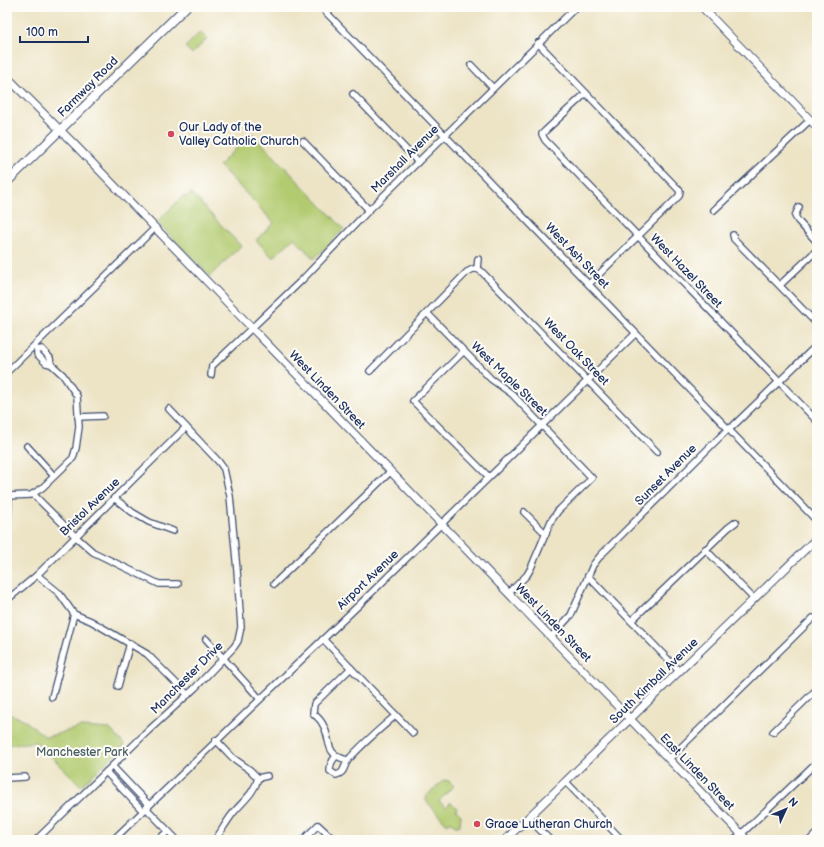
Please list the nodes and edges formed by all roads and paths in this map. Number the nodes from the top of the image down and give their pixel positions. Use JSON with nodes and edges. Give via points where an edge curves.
{"nodes":[{"id":1,"x":186,"y":7,"type":"edge"},
{"id":2,"x":321,"y":7,"type":"edge"},
{"id":3,"x":576,"y":7,"type":"edge"},
{"id":4,"x":702,"y":7,"type":"edge"},
{"id":5,"x":538,"y":43,"type":"junction"},
{"id":6,"x":471,"y":65,"type":"dead end"},
{"id":7,"x":7,"y":77,"type":"edge"},
{"id":8,"x":493,"y":88,"type":"junction"},
{"id":9,"x":586,"y":93,"type":"junction"},
{"id":10,"x":352,"y":94,"type":"dead end"},
{"id":11,"x":810,"y":120,"type":"junction"},
{"id":12,"x":817,"y":127,"type":"edge"},
{"id":13,"x":61,"y":130,"type":"junction"},
{"id":14,"x":444,"y":136,"type":"junction"},
{"id":15,"x":303,"y":141,"type":"dead end"},
{"id":16,"x":418,"y":162,"type":"junction"},
{"id":17,"x":7,"y":182,"type":"edge"},
{"id":18,"x":799,"y":207,"type":"dead end"},
{"id":19,"x":369,"y":210,"type":"junction"},
{"id":20,"x":714,"y":210,"type":"dead end"},
{"id":21,"x":155,"y":228,"type":"junction"},
{"id":22,"x":733,"y":236,"type":"dead end"},
{"id":23,"x":638,"y":237,"type":"junction"},
{"id":24,"x":817,"y":242,"type":"edge"},
{"id":25,"x":817,"y":250,"type":"edge"},
{"id":26,"x":478,"y":259,"type":"dead end"},
{"id":27,"x":477,"y":270,"type":"junction"},
{"id":28,"x":588,"y":284,"type":"junction"},
{"id":29,"x":780,"y":285,"type":"junction"},
{"id":30,"x":427,"y":313,"type":"junction"},
{"id":31,"x":817,"y":324,"type":"edge"},
{"id":32,"x":252,"y":329,"type":"junction"},
{"id":33,"x":635,"y":334,"type":"junction"},
{"id":34,"x":817,"y":345,"type":"edge"},
{"id":35,"x":35,"y":348,"type":"junction"},
{"id":36,"x":464,"y":351,"type":"junction"},
{"id":37,"x":370,"y":371,"type":"dead end"},
{"id":38,"x":7,"y":372,"type":"edge"},
{"id":39,"x":211,"y":376,"type":"dead end"},
{"id":40,"x":588,"y":380,"type":"junction"},
{"id":41,"x":779,"y":382,"type":"junction"},
{"id":42,"x":168,"y":409,"type":"dead end"},
{"id":43,"x":103,"y":416,"type":"dead end"},
{"id":44,"x":78,"y":417,"type":"junction"},
{"id":45,"x":817,"y":421,"type":"edge"},
{"id":46,"x":541,"y":426,"type":"junction"},
{"id":47,"x":186,"y":427,"type":"junction"},
{"id":48,"x":729,"y":430,"type":"junction"},
{"id":49,"x":27,"y":446,"type":"dead end"},
{"id":50,"x":657,"y":452,"type":"dead end"},
{"id":51,"x":390,"y":472,"type":"junction"},
{"id":52,"x":54,"y":476,"type":"junction"},
{"id":53,"x":489,"y":477,"type":"junction"},
{"id":54,"x":33,"y":494,"type":"junction"},
{"id":55,"x":8,"y":496,"type":"edge"},
{"id":56,"x":114,"y":498,"type":"junction"},
{"id":57,"x":524,"y":512,"type":"dead end"},
{"id":58,"x":817,"y":521,"type":"edge"},
{"id":59,"x":8,"y":522,"type":"edge"},
{"id":60,"x":736,"y":522,"type":"dead end"},
{"id":61,"x":441,"y":524,"type":"junction"},
{"id":62,"x":173,"y":531,"type":"dead end"},
{"id":63,"x":546,"y":534,"type":"junction"},
{"id":64,"x":74,"y":536,"type":"junction"},
{"id":65,"x":817,"y":538,"type":"edge"},
{"id":66,"x":705,"y":549,"type":"junction"},
{"id":67,"x":36,"y":574,"type":"junction"},
{"id":68,"x":588,"y":576,"type":"junction"},
{"id":69,"x":178,"y":584,"type":"dead end"},
{"id":70,"x":274,"y":584,"type":"dead end"},
{"id":71,"x":509,"y":593,"type":"junction"},
{"id":72,"x":754,"y":599,"type":"junction"},
{"id":73,"x":7,"y":600,"type":"edge"},
{"id":74,"x":74,"y":614,"type":"junction"},
{"id":75,"x":816,"y":618,"type":"edge"},
{"id":76,"x":631,"y":621,"type":"junction"},
{"id":77,"x":551,"y":637,"type":"junction"},
{"id":78,"x":206,"y":639,"type":"dead end"},
{"id":79,"x":323,"y":639,"type":"junction"},
{"id":80,"x":130,"y":643,"type":"junction"},
{"id":81,"x":224,"y":658,"type":"junction"},
{"id":82,"x":351,"y":668,"type":"junction"},
{"id":83,"x":679,"y":671,"type":"junction"},
{"id":84,"x":118,"y":686,"type":"dead end"},
{"id":85,"x":817,"y":689,"type":"edge"},
{"id":86,"x":188,"y":695,"type":"junction"},
{"id":87,"x":52,"y":697,"type":"dead end"},
{"id":88,"x":260,"y":698,"type":"junction"},
{"id":89,"x":396,"y":715,"type":"junction"},
{"id":90,"x":631,"y":719,"type":"junction"},
{"id":91,"x":773,"y":732,"type":"dead end"},
{"id":92,"x":413,"y":733,"type":"dead end"},
{"id":93,"x":216,"y":740,"type":"junction"},
{"id":94,"x":336,"y":756,"type":"junction"},
{"id":95,"x":669,"y":759,"type":"junction"},
{"id":96,"x":347,"y":760,"type":"junction"},
{"id":97,"x":817,"y":762,"type":"edge"},
{"id":98,"x":112,"y":766,"type":"junction"},
{"id":99,"x":106,"y":772,"type":"junction"},
{"id":100,"x":267,"y":776,"type":"dead end"},
{"id":101,"x":25,"y":777,"type":"dead end"},
{"id":102,"x":7,"y":778,"type":"edge"},
{"id":103,"x":258,"y":778,"type":"junction"},
{"id":104,"x":566,"y":782,"type":"junction"},
{"id":105,"x":146,"y":808,"type":"junction"},
{"id":106,"x":528,"y":818,"type":"junction"},
{"id":107,"x":168,"y":831,"type":"junction"},
{"id":108,"x":817,"y":833,"type":"edge"},
{"id":109,"x":742,"y":834,"type":"junction"},
{"id":110,"x":36,"y":840,"type":"edge"},
{"id":111,"x":113,"y":840,"type":"edge"},
{"id":112,"x":158,"y":840,"type":"edge"},
{"id":113,"x":177,"y":840,"type":"edge"},
{"id":114,"x":215,"y":840,"type":"edge"},
{"id":115,"x":303,"y":840,"type":"edge"},
{"id":116,"x":334,"y":840,"type":"edge"},
{"id":117,"x":505,"y":840,"type":"edge"},
{"id":118,"x":550,"y":840,"type":"edge"},
{"id":119,"x":622,"y":840,"type":"edge"},
{"id":120,"x":735,"y":840,"type":"edge"},
{"id":121,"x":747,"y":840,"type":"edge"},
{"id":122,"x":810,"y":840,"type":"edge"}],
"edges":[{"from":1,"to":13,"type":"main road","name":"Farmway Road"},
{"from":2,"to":14,"type":"street","name":"West Ash Street"},
{"from":3,"to":5,"type":"street","name":"Marshall Avenue"},
{"from":4,"to":11,"type":"street"},
{"from":5,"to":8,"type":"street","name":"Marshall Avenue"},
{"from":5,"to":9,"type":"street"},
{"from":6,"to":8,"type":"street"},
{"from":7,"to":13,"type":"street","name":"West Linden Street"},
{"from":8,"to":14,"type":"street","name":"Marshall Avenue"},
{"from":9,"to":23,"type":"street","via":[[680,191],[679,196]]},
{"from":9,"to":23,"type":"street","name":"West Hazel Street","via":[[542,134]]},
{"from":10,"to":16,"type":"street"},
{"from":11,"to":12,"type":"street"},
{"from":11,"to":20,"type":"street"},
{"from":13,"to":17,"type":"main road","name":"Farmway Road"},
{"from":13,"to":21,"type":"street","name":"West Linden Street"},
{"from":14,"to":16,"type":"street","name":"Marshall Avenue"},
{"from":14,"to":28,"type":"street","name":"West Ash Street"},
{"from":15,"to":19,"type":"street"},
{"from":16,"to":19,"type":"street","name":"Marshall Avenue"},
{"from":18,"to":24,"type":"street","via":[[795,216]]},
{"from":19,"to":32,"type":"street","name":"Marshall Avenue"},
{"from":21,"to":32,"type":"street","name":"West Linden Street"},
{"from":21,"to":35,"type":"street"},
{"from":22,"to":29,"type":"street"},
{"from":23,"to":28,"type":"street"},
{"from":23,"to":41,"type":"street","name":"West Hazel Street"},
{"from":25,"to":29,"type":"street"},
{"from":26,"to":27,"type":"street"},
{"from":27,"to":30,"type":"street","via":[[467,272]]},
{"from":27,"to":40,"type":"street","name":"West Oak Street","via":[[481,271]]},
{"from":28,"to":33,"type":"street","name":"West Ash Street"},
{"from":29,"to":31,"type":"street"},
{"from":30,"to":36,"type":"street","name":"West Maple Street"},
{"from":30,"to":37,"type":"street"},
{"from":32,"to":39,"type":"street","name":"Marshall Avenue","via":[[212,366]]},
{"from":32,"to":51,"type":"street","name":"West Linden Street"},
{"from":33,"to":40,"type":"street","name":"Airport Avenue"},
{"from":33,"to":48,"type":"street","name":"West Ash Street"},
{"from":34,"to":41,"type":"street","name":"Sunset Avenue"},
{"from":35,"to":38,"type":"street"},
{"from":35,"to":44,"type":"street","via":[[41,359],[63,375],[77,396]]},
{"from":36,"to":46,"type":"street","name":"West Maple Street","via":[[490,379],[512,394]]},
{"from":36,"to":53,"type":"street","via":[[413,401]]},
{"from":40,"to":46,"type":"street","name":"Airport Avenue"},
{"from":40,"to":50,"type":"street","name":"West Oak Street"},
{"from":41,"to":45,"type":"street","name":"West Hazel Street"},
{"from":41,"to":48,"type":"street","name":"Sunset Avenue"},
{"from":42,"to":47,"type":"street","name":"Manchester Drive"},
{"from":43,"to":44,"type":"street"},
{"from":44,"to":52,"type":"street","via":[[73,458]]},
{"from":46,"to":53,"type":"street","name":"Airport Avenue"},
{"from":46,"to":63,"type":"street","name":"West Maple Street","via":[[592,478],[558,511]]},
{"from":47,"to":56,"type":"street","name":"Bristol Avenue"},
{"from":47,"to":81,"type":"street","name":"Manchester Drive","via":[[224,469],[230,496],[241,627],[238,641]]},
{"from":48,"to":58,"type":"street","name":"West Ash Street"},
{"from":48,"to":68,"type":"street","name":"Sunset Avenue","via":[[601,555]]},
{"from":49,"to":52,"type":"street"},
{"from":51,"to":61,"type":"street","name":"West Linden Street"},
{"from":51,"to":70,"type":"street"},
{"from":52,"to":54,"type":"street"},
{"from":53,"to":61,"type":"street","name":"Airport Avenue"},
{"from":54,"to":55,"type":"street"},
{"from":54,"to":64,"type":"street"},
{"from":55,"to":59,"type":"street"},
{"from":56,"to":62,"type":"street","via":[[148,522]]},
{"from":56,"to":64,"type":"street","name":"Bristol Avenue"},
{"from":57,"to":63,"type":"street"},
{"from":60,"to":66,"type":"street"},
{"from":61,"to":71,"type":"street","name":"West Linden Street"},
{"from":61,"to":79,"type":"street","name":"Airport Avenue"},
{"from":63,"to":71,"type":"street","via":[[526,576]]},
{"from":64,"to":67,"type":"street","name":"Bristol Avenue"},
{"from":64,"to":69,"type":"street","via":[[93,552],[136,574],[159,584]]},
{"from":65,"to":72,"type":"street","name":"South Kimball Avenue"},
{"from":66,"to":72,"type":"street"},
{"from":66,"to":76,"type":"street"},
{"from":67,"to":73,"type":"street","name":"Bristol Avenue"},
{"from":67,"to":74,"type":"street","via":[[59,594]]},
{"from":68,"to":76,"type":"street"},
{"from":68,"to":77,"type":"street","name":"Sunset Avenue","via":[[571,615]]},
{"from":71,"to":77,"type":"street","name":"West Linden Street"},
{"from":72,"to":83,"type":"street","name":"South Kimball Avenue"},
{"from":74,"to":80,"type":"street"},
{"from":74,"to":87,"type":"street"},
{"from":75,"to":95,"type":"street","via":[[813,618]]},
{"from":76,"to":83,"type":"street"},
{"from":77,"to":90,"type":"street","name":"West Linden Street"},
{"from":78,"to":81,"type":"street"},
{"from":79,"to":82,"type":"street"},
{"from":79,"to":88,"type":"street","name":"Airport Avenue"},
{"from":80,"to":84,"type":"street"},
{"from":80,"to":86,"type":"street","via":[[147,654]]},
{"from":81,"to":86,"type":"street","name":"Manchester Drive"},
{"from":81,"to":88,"type":"street"},
{"from":82,"to":89,"type":"street"},
{"from":82,"to":94,"type":"street","via":[[314,704],[313,713],[322,723],[332,753]]},
{"from":83,"to":90,"type":"street","name":"South Kimball Avenue"},
{"from":85,"to":91,"type":"street"},
{"from":86,"to":98,"type":"street","name":"Manchester Drive"},
{"from":88,"to":93,"type":"street","name":"Airport Avenue"},
{"from":89,"to":92,"type":"street"},
{"from":89,"to":96,"type":"street"},
{"from":90,"to":95,"type":"street","name":"East Linden Street"},
{"from":90,"to":104,"type":"street","name":"South Kimball Avenue"},
{"from":93,"to":103,"type":"street"},
{"from":93,"to":105,"type":"street","name":"Airport Avenue"},
{"from":94,"to":96,"type":"street"},
{"from":94,"to":96,"type":"street","via":[[330,767],[333,774],[344,771]]},
{"from":95,"to":109,"type":"street","name":"East Linden Street"},
{"from":97,"to":109,"type":"street"},
{"from":98,"to":99,"type":"street","name":"Manchester Drive"},
{"from":98,"to":105,"type":"street"},
{"from":99,"to":105,"type":"street"},
{"from":99,"to":110,"type":"street","name":"Manchester Drive"},
{"from":100,"to":103,"type":"street"},
{"from":101,"to":102,"type":"street"},
{"from":103,"to":114,"type":"street","via":[[254,791]]},
{"from":104,"to":106,"type":"street","name":"South Kimball Avenue"},
{"from":104,"to":119,"type":"street"},
{"from":105,"to":107,"type":"street"},
{"from":105,"to":111,"type":"street","name":"Airport Avenue"},
{"from":106,"to":117,"type":"street","name":"South Kimball Avenue"},
{"from":106,"to":118,"type":"street"},
{"from":107,"to":112,"type":"street"},
{"from":107,"to":113,"type":"street"},
{"from":108,"to":122,"type":"street"},
{"from":109,"to":120,"type":"street"},
{"from":109,"to":121,"type":"street","name":"East Linden Street"},
{"from":115,"to":116,"type":"street","via":[[318,825]]}]}
